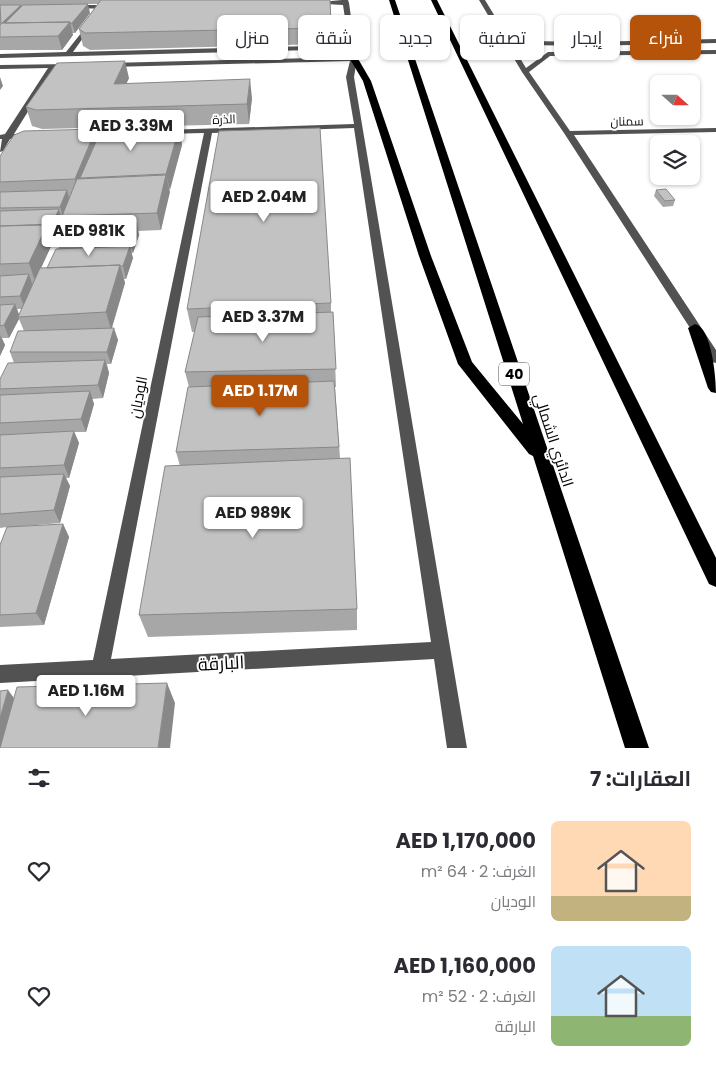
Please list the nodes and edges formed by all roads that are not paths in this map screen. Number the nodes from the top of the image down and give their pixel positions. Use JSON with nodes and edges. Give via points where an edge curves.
{"nodes":[{"id":1,"x":392,"y":0,"type":"edge"},
{"id":2,"x":434,"y":0,"type":"edge"},
{"id":3,"x":482,"y":0,"type":"edge"},
{"id":4,"x":346,"y":1,"type":"edge"},
{"id":5,"x":309,"y":3,"type":"edge"},
{"id":6,"x":122,"y":6,"type":"edge"},
{"id":7,"x":103,"y":7,"type":"junction"},
{"id":8,"x":66,"y":8,"type":"edge"},
{"id":9,"x":348,"y":15,"type":"edge"},
{"id":10,"x":492,"y":15,"type":"edge"},
{"id":11,"x":716,"y":41,"type":"edge"},
{"id":12,"x":620,"y":43,"type":"edge"},
{"id":13,"x":716,"y":52,"type":"edge"},
{"id":14,"x":298,"y":53,"type":"edge"},
{"id":15,"x":68,"y":54,"type":"junction"},
{"id":16,"x":554,"y":54,"type":"edge"},
{"id":17,"x":620,"y":54,"type":"edge"},
{"id":18,"x":0,"y":56,"type":"edge"},
{"id":19,"x":298,"y":56,"type":"edge"},
{"id":20,"x":351,"y":60,"type":"edge"},
{"id":21,"x":356,"y":60,"type":"edge"},
{"id":22,"x":518,"y":60,"type":"edge"},
{"id":23,"x":82,"y":65,"type":"edge"},
{"id":24,"x":102,"y":65,"type":"edge"},
{"id":25,"x":53,"y":66,"type":"junction"},
{"id":26,"x":0,"y":67,"type":"edge"},
{"id":27,"x":525,"y":72,"type":"junction"},
{"id":28,"x":358,"y":126,"type":"junction"},
{"id":29,"x":208,"y":130,"type":"junction"},
{"id":30,"x":716,"y":130,"type":"edge"},
{"id":31,"x":158,"y":132,"type":"edge"},
{"id":32,"x":568,"y":133,"type":"junction"},
{"id":33,"x":38,"y":136,"type":"edge"},
{"id":34,"x":4,"y":137,"type":"edge"},
{"id":35,"x":0,"y":149,"type":"edge"},
{"id":36,"x":695,"y":328,"type":"junction"},
{"id":37,"x":716,"y":359,"type":"edge"},
{"id":38,"x":716,"y":388,"type":"edge"},
{"id":39,"x":541,"y":457,"type":"junction"},
{"id":40,"x":716,"y":578,"type":"edge"},
{"id":41,"x":441,"y":650,"type":"junction"},
{"id":42,"x":100,"y":670,"type":"junction"},
{"id":43,"x":0,"y":674,"type":"edge"},
{"id":44,"x":457,"y":748,"type":"edge"},
{"id":45,"x":637,"y":748,"type":"edge"}],
"edges":[{"from":1,"to":39,"type":"highway","name":"الدائري الشمالي","number":"40"},
{"from":2,"to":40,"type":"highway"},
{"from":3,"to":10,"type":"street"},
{"from":4,"to":5,"type":"street"},
{"from":4,"to":9,"type":"street"},
{"from":6,"to":7,"type":"street"},
{"from":7,"to":8,"type":"street"},
{"from":7,"to":15,"type":"street"},
{"from":11,"to":12,"type":"street"},
{"from":13,"to":17,"type":"street"},
{"from":14,"to":15,"type":"street"},
{"from":15,"to":18,"type":"street"},
{"from":16,"to":27,"type":"street","via":[[548,54]]},
{"from":19,"to":24,"type":"street"},
{"from":20,"to":28,"type":"street","via":[[350,77]]},
{"from":21,"to":39,"type":"highway","via":[[367,81],[465,364]]},
{"from":22,"to":27,"type":"street"},
{"from":23,"to":25,"type":"street"},
{"from":25,"to":26,"type":"street"},
{"from":25,"to":34,"type":"street"},
{"from":27,"to":32,"type":"street"},
{"from":28,"to":29,"type":"street","name":"الذرة"},
{"from":28,"to":41,"type":"street"},
{"from":29,"to":31,"type":"street","name":"الذرة"},
{"from":29,"to":42,"type":"street","name":"الوديان"},
{"from":30,"to":32,"type":"street","name":"سمنان"},
{"from":32,"to":36,"type":"street"},
{"from":33,"to":34,"type":"street"},
{"from":34,"to":35,"type":"street"},
{"from":36,"to":37,"type":"street"},
{"from":36,"to":38,"type":"highway"},
{"from":39,"to":45,"type":"highway","name":"الدائري الشمالي","number":"40"},
{"from":41,"to":42,"type":"street","name":"البارقة"},
{"from":41,"to":44,"type":"street"},
{"from":42,"to":43,"type":"street","name":"البارقة"}]}
